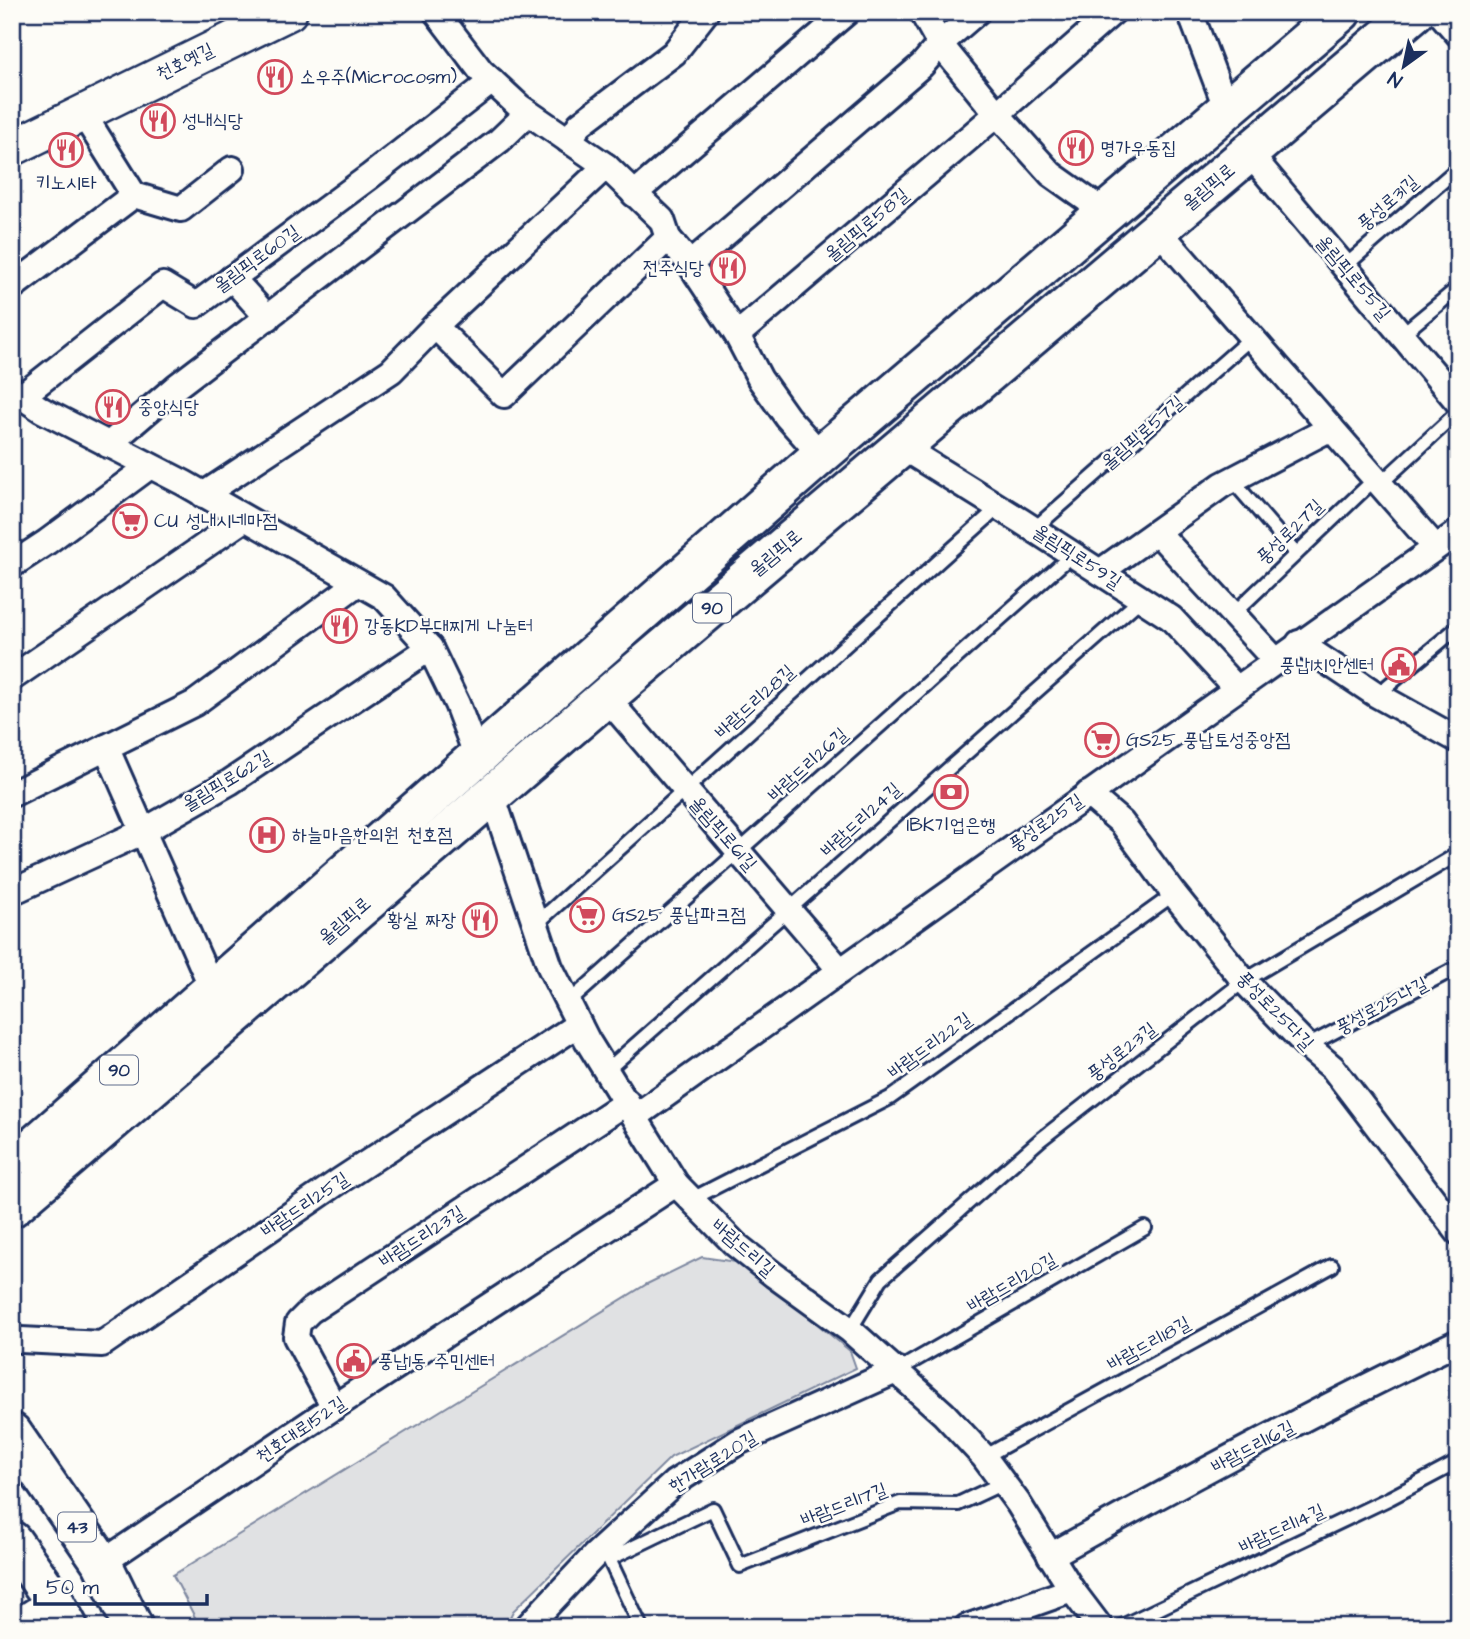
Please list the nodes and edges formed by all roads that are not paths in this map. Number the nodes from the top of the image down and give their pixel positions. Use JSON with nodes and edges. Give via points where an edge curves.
{"nodes":[{"id":1,"x":289,"y":12,"type":"edge"},
{"id":2,"x":436,"y":12,"type":"edge"},
{"id":3,"x":706,"y":12,"type":"edge"},
{"id":4,"x":847,"y":12,"type":"edge"},
{"id":5,"x":922,"y":12,"type":"edge"},
{"id":6,"x":977,"y":12,"type":"edge"},
{"id":7,"x":1113,"y":12,"type":"edge"},
{"id":8,"x":1190,"y":12,"type":"edge"},
{"id":9,"x":1341,"y":12,"type":"edge"},
{"id":10,"x":1415,"y":12,"type":"edge"},
{"id":11,"x":1439,"y":12,"type":"edge"},
{"id":12,"x":1458,"y":34,"type":"edge"},
{"id":13,"x":940,"y":44,"type":"junction"},
{"id":14,"x":492,"y":81,"type":"junction"},
{"id":15,"x":1227,"y":110,"type":"junction"},
{"id":16,"x":82,"y":113,"type":"junction"},
{"id":17,"x":528,"y":113,"type":"junction"},
{"id":18,"x":998,"y":114,"type":"junction"},
{"id":19,"x":569,"y":141,"type":"junction"},
{"id":20,"x":12,"y":148,"type":"edge"},
{"id":21,"x":1249,"y":153,"type":"junction"},
{"id":22,"x":606,"y":166,"type":"junction"},
{"id":23,"x":1458,"y":168,"type":"edge"},
{"id":24,"x":232,"y":169,"type":"dead end"},
{"id":25,"x":634,"y":194,"type":"junction"},
{"id":26,"x":134,"y":195,"type":"junction"},
{"id":27,"x":1106,"y":213,"type":"junction"},
{"id":28,"x":1158,"y":230,"type":"junction"},
{"id":29,"x":668,"y":238,"type":"junction"},
{"id":30,"x":690,"y":264,"type":"junction"},
{"id":31,"x":1344,"y":267,"type":"junction"},
{"id":32,"x":232,"y":278,"type":"junction"},
{"id":33,"x":12,"y":287,"type":"edge"},
{"id":34,"x":1458,"y":288,"type":"edge"},
{"id":35,"x":268,"y":318,"type":"junction"},
{"id":36,"x":435,"y":326,"type":"junction"},
{"id":37,"x":737,"y":335,"type":"junction"},
{"id":38,"x":1401,"y":335,"type":"junction"},
{"id":39,"x":1252,"y":337,"type":"junction"},
{"id":40,"x":17,"y":393,"type":"edge"},
{"id":41,"x":1458,"y":402,"type":"edge"},
{"id":42,"x":1458,"y":412,"type":"edge"},
{"id":43,"x":1331,"y":428,"type":"junction"},
{"id":44,"x":108,"y":444,"type":"junction"},
{"id":45,"x":902,"y":447,"type":"junction"},
{"id":46,"x":821,"y":455,"type":"junction"},
{"id":47,"x":150,"y":466,"type":"junction"},
{"id":48,"x":1232,"y":480,"type":"junction"},
{"id":49,"x":1377,"y":482,"type":"junction"},
{"id":50,"x":204,"y":495,"type":"junction"},
{"id":51,"x":999,"y":507,"type":"junction"},
{"id":52,"x":244,"y":519,"type":"junction"},
{"id":53,"x":1034,"y":529,"type":"junction"},
{"id":54,"x":1157,"y":532,"type":"junction"},
{"id":55,"x":1458,"y":532,"type":"edge"},
{"id":56,"x":1435,"y":547,"type":"junction"},
{"id":57,"x":1073,"y":554,"type":"junction"},
{"id":58,"x":1296,"y":554,"type":"junction"},
{"id":59,"x":12,"y":565,"type":"edge"},
{"id":60,"x":1100,"y":572,"type":"junction"},
{"id":61,"x":358,"y":583,"type":"junction"},
{"id":62,"x":1141,"y":598,"type":"junction"},
{"id":63,"x":1233,"y":614,"type":"junction"},
{"id":64,"x":1458,"y":626,"type":"edge"},
{"id":65,"x":1299,"y":643,"type":"junction"},
{"id":66,"x":430,"y":648,"type":"junction"},
{"id":67,"x":1275,"y":660,"type":"junction"},
{"id":68,"x":12,"y":678,"type":"edge"},
{"id":69,"x":1236,"y":688,"type":"junction"},
{"id":70,"x":1377,"y":695,"type":"junction"},
{"id":71,"x":606,"y":697,"type":"junction"},
{"id":72,"x":1458,"y":740,"type":"edge"},
{"id":73,"x":106,"y":747,"type":"junction"},
{"id":74,"x":477,"y":757,"type":"junction"},
{"id":75,"x":686,"y":790,"type":"junction"},
{"id":76,"x":12,"y":794,"type":"edge"},
{"id":77,"x":1088,"y":794,"type":"junction"},
{"id":78,"x":492,"y":795,"type":"junction"},
{"id":79,"x":142,"y":832,"type":"junction"},
{"id":80,"x":739,"y":853,"type":"junction"},
{"id":81,"x":1458,"y":854,"type":"edge"},
{"id":82,"x":12,"y":892,"type":"edge"},
{"id":83,"x":1174,"y":894,"type":"junction"},
{"id":84,"x":789,"y":910,"type":"junction"},
{"id":85,"x":536,"y":924,"type":"junction"},
{"id":86,"x":1458,"y":967,"type":"edge"},
{"id":87,"x":840,"y":970,"type":"junction"},
{"id":88,"x":1244,"y":981,"type":"junction"},
{"id":89,"x":212,"y":988,"type":"junction"},
{"id":90,"x":573,"y":1014,"type":"junction"},
{"id":91,"x":1307,"y":1046,"type":"junction"},
{"id":92,"x":607,"y":1070,"type":"junction"},
{"id":93,"x":631,"y":1109,"type":"junction"},
{"id":94,"x":20,"y":1164,"type":"edge"},
{"id":95,"x":683,"y":1192,"type":"junction"},
{"id":96,"x":12,"y":1207,"type":"edge"},
{"id":97,"x":12,"y":1226,"type":"edge"},
{"id":98,"x":1145,"y":1228,"type":"dead end"},
{"id":99,"x":1458,"y":1232,"type":"edge"},
{"id":100,"x":1332,"y":1266,"type":"dead end"},
{"id":101,"x":850,"y":1329,"type":"junction"},
{"id":102,"x":21,"y":1340,"type":"dead end"},
{"id":103,"x":1458,"y":1342,"type":"edge"},
{"id":104,"x":898,"y":1370,"type":"junction"},
{"id":105,"x":334,"y":1407,"type":"junction"},
{"id":106,"x":12,"y":1433,"type":"edge"},
{"id":107,"x":984,"y":1457,"type":"junction"},
{"id":108,"x":1458,"y":1462,"type":"edge"},
{"id":109,"x":1003,"y":1483,"type":"junction"},
{"id":110,"x":12,"y":1541,"type":"edge"},
{"id":111,"x":605,"y":1554,"type":"junction"},
{"id":112,"x":1050,"y":1556,"type":"junction"},
{"id":113,"x":102,"y":1563,"type":"junction"},
{"id":114,"x":1072,"y":1591,"type":"junction"},
{"id":115,"x":60,"y":1613,"type":"edge"},
{"id":116,"x":12,"y":1625,"type":"edge"},
{"id":117,"x":133,"y":1627,"type":"edge"},
{"id":118,"x":527,"y":1627,"type":"edge"},
{"id":119,"x":641,"y":1627,"type":"edge"},
{"id":120,"x":967,"y":1627,"type":"edge"},
{"id":121,"x":1100,"y":1627,"type":"edge"},
{"id":122,"x":1120,"y":1627,"type":"edge"}],
"edges":[{"from":1,"to":16,"type":"street","name":"천호옛길"},
{"from":2,"to":14,"type":"street"},
{"from":3,"to":19,"type":"street","via":[[674,53],[580,124]]},
{"from":4,"to":25,"type":"street"},
{"from":5,"to":13,"type":"street"},
{"from":6,"to":13,"type":"street"},
{"from":7,"to":18,"type":"street","name":"올림픽로58길"},
{"from":8,"to":15,"type":"street"},
{"from":9,"to":15,"type":"main road","name":"올림픽로","number":"90"},
{"from":10,"to":21,"type":"main road","name":"올림픽로","number":"90"},
{"from":11,"to":12,"type":"street"},
{"from":13,"to":18,"type":"street"},
{"from":13,"to":30,"type":"street","via":[[922,65]]},
{"from":14,"to":17,"type":"street"},
{"from":14,"to":32,"type":"street","name":"올림픽로60길"},
{"from":15,"to":27,"type":"main road","name":"올림픽로","number":"90"},
{"from":16,"to":20,"type":"street","name":"천호옛길"},
{"from":16,"to":26,"type":"street"},
{"from":17,"to":19,"type":"street"},
{"from":17,"to":35,"type":"street","via":[[500,140]]},
{"from":18,"to":27,"type":"street","via":[[1051,174]]},
{"from":18,"to":37,"type":"street","name":"올림픽로58길"},
{"from":19,"to":22,"type":"street"},
{"from":21,"to":28,"type":"main road","name":"올림픽로","number":"90"},
{"from":21,"to":31,"type":"street","name":"올림픽로55길"},
{"from":22,"to":25,"type":"street"},
{"from":22,"to":36,"type":"street"},
{"from":23,"to":31,"type":"lane","name":"풍성로31길"},
{"from":24,"to":26,"type":"street","via":[[181,209]]},
{"from":25,"to":29,"type":"street","via":[[662,220]]},
{"from":26,"to":33,"type":"street"},
{"from":27,"to":46,"type":"main road","name":"올림픽로","number":"90"},
{"from":28,"to":39,"type":"street"},
{"from":28,"to":45,"type":"main road","name":"올림픽로","number":"90"},
{"from":29,"to":30,"type":"street"},
{"from":29,"to":36,"type":"street","via":[[504,394]]},
{"from":30,"to":37,"type":"street"},
{"from":31,"to":38,"type":"street","name":"올림픽로55길"},
{"from":32,"to":35,"type":"street"},
{"from":32,"to":40,"type":"street","name":"올림픽로60길","via":[[196,305],[163,285]]},
{"from":34,"to":38,"type":"lane"},
{"from":35,"to":44,"type":"street"},
{"from":36,"to":50,"type":"street","via":[[391,371]]},
{"from":37,"to":46,"type":"street","via":[[760,379]]},
{"from":38,"to":41,"type":"street","name":"올림픽로55길"},
{"from":39,"to":43,"type":"street"},
{"from":39,"to":53,"type":"lane","name":"올림픽로57길"},
{"from":40,"to":44,"type":"street"},
{"from":42,"to":49,"type":"lane","name":"풍성로27길"},
{"from":43,"to":48,"type":"street"},
{"from":43,"to":49,"type":"street"},
{"from":44,"to":47,"type":"street"},
{"from":45,"to":51,"type":"street","name":"올림픽로59길"},
{"from":45,"to":71,"type":"main road","name":"올림픽로","number":"90"},
{"from":46,"to":74,"type":"main road","name":"올림픽로","number":"90"},
{"from":47,"to":50,"type":"street"},
{"from":47,"to":59,"type":"street"},
{"from":48,"to":54,"type":"street"},
{"from":48,"to":58,"type":"lane"},
{"from":49,"to":56,"type":"street"},
{"from":49,"to":58,"type":"lane","name":"풍성로27길"},
{"from":50,"to":52,"type":"street"},
{"from":51,"to":53,"type":"street","name":"올림픽로59길"},
{"from":51,"to":75,"type":"lane","name":"바람드리28길"},
{"from":52,"to":61,"type":"street"},
{"from":52,"to":68,"type":"street"},
{"from":53,"to":57,"type":"street","name":"올림픽로59길"},
{"from":54,"to":60,"type":"street"},
{"from":54,"to":63,"type":"street"},
{"from":55,"to":56,"type":"street","name":"풍성로25길"},
{"from":56,"to":65,"type":"street","name":"풍성로25길"},
{"from":57,"to":60,"type":"street","name":"올림픽로59길"},
{"from":57,"to":80,"type":"lane","name":"바람드리26길"},
{"from":58,"to":63,"type":"lane","name":"풍성로27길"},
{"from":60,"to":62,"type":"street","name":"올림픽로59길"},
{"from":61,"to":66,"type":"street","via":[[384,597]]},
{"from":61,"to":73,"type":"street","via":[[195,703]]},
{"from":62,"to":69,"type":"street","name":"올림픽로59길","via":[[1171,618]]},
{"from":62,"to":84,"type":"lane","name":"바람드리24길"},
{"from":63,"to":67,"type":"street"},
{"from":64,"to":70,"type":"lane"},
{"from":65,"to":67,"type":"street","name":"풍성로25길"},
{"from":65,"to":70,"type":"street"},
{"from":66,"to":74,"type":"street"},
{"from":66,"to":79,"type":"street","name":"올림픽로62길","via":[[230,782]]},
{"from":67,"to":69,"type":"street","name":"풍성로25길"},
{"from":69,"to":77,"type":"street","name":"풍성로25길"},
{"from":70,"to":72,"type":"street"},
{"from":71,"to":75,"type":"street","name":"올림픽로61길"},
{"from":71,"to":78,"type":"main road","name":"올림픽로","number":"90"},
{"from":73,"to":76,"type":"street"},
{"from":73,"to":79,"type":"street"},
{"from":74,"to":89,"type":"main road","name":"올림픽로","number":"90"},
{"from":75,"to":80,"type":"street","name":"올림픽로61길"},
{"from":75,"to":85,"type":"lane","name":"바람드리28길"},
{"from":77,"to":83,"type":"street","name":"풍성로25다길","via":[[1122,823]]},
{"from":77,"to":87,"type":"street","name":"풍성로25길"},
{"from":78,"to":85,"type":"street","name":"바람드리길"},
{"from":78,"to":94,"type":"main road","name":"올림픽로","number":"90"},
{"from":79,"to":82,"type":"street","name":"올림픽로62길"},
{"from":79,"to":89,"type":"street"},
{"from":80,"to":84,"type":"street","name":"올림픽로61길"},
{"from":80,"to":90,"type":"lane","name":"바람드리26길"},
{"from":81,"to":88,"type":"lane","name":"풍성로23길"},
{"from":83,"to":88,"type":"street","name":"풍성로25다길"},
{"from":83,"to":95,"type":"lane","name":"바람드리22길","via":[[890,1098]]},
{"from":84,"to":87,"type":"street","name":"올림픽로61길"},
{"from":84,"to":92,"type":"lane","name":"바람드리24길"},
{"from":85,"to":90,"type":"street","name":"바람드리길"},
{"from":86,"to":91,"type":"lane","name":"풍성로25나길"},
{"from":87,"to":93,"type":"street","name":"풍성로25길"},
{"from":88,"to":91,"type":"street","name":"풍성로25다길"},
{"from":88,"to":101,"type":"lane","name":"풍성로23길","via":[[1040,1140],[881,1279]]},
{"from":89,"to":94,"type":"main road","name":"올림픽로","number":"90"},
{"from":90,"to":92,"type":"street","name":"바람드리길"},
{"from":90,"to":102,"type":"street","name":"바람드리25길","via":[[102,1344]]},
{"from":91,"to":99,"type":"street","name":"풍성로25다길","via":[[1333,1068]]},
{"from":92,"to":93,"type":"street","name":"바람드리길"},
{"from":93,"to":95,"type":"street","name":"바람드리길"},
{"from":93,"to":105,"type":"street","name":"바람드리23길","via":[[321,1304],[298,1323],[296,1337]]},
{"from":94,"to":96,"type":"main road","name":"올림픽로","number":"90"},
{"from":94,"to":97,"type":"main road"},
{"from":95,"to":101,"type":"street","name":"바람드리길","via":[[745,1252]]},
{"from":95,"to":105,"type":"street","name":"천호대로152길"},
{"from":98,"to":104,"type":"lane","name":"바람드리20길"},
{"from":100,"to":107,"type":"lane","name":"바람드리18길"},
{"from":101,"to":104,"type":"street","name":"바람드리길"},
{"from":103,"to":112,"type":"street","name":"바람드리16길"},
{"from":104,"to":107,"type":"street","name":"바람드리길"},
{"from":104,"to":111,"type":"street","name":"한가람로20길","via":[[738,1441],[674,1483]]},
{"from":105,"to":113,"type":"street","name":"천호대로152길"},
{"from":106,"to":113,"type":"main road","number":"43"},
{"from":107,"to":109,"type":"street","name":"바람드리길"},
{"from":108,"to":122,"type":"lane","name":"바람드리14길"},
{"from":109,"to":111,"type":"lane","name":"바람드리17길","via":[[958,1504],[900,1503],[740,1566],[713,1509]]},
{"from":109,"to":112,"type":"street","name":"바람드리길"},
{"from":110,"to":115,"type":"main road"},
{"from":111,"to":118,"type":"street","name":"한가람로20길"},
{"from":111,"to":119,"type":"lane"},
{"from":112,"to":114,"type":"street","name":"바람드리길"},
{"from":113,"to":117,"type":"main road","number":"43"},
{"from":114,"to":120,"type":"street"},
{"from":114,"to":121,"type":"street","name":"바람드리길"},
{"from":115,"to":116,"type":"street"}]}
